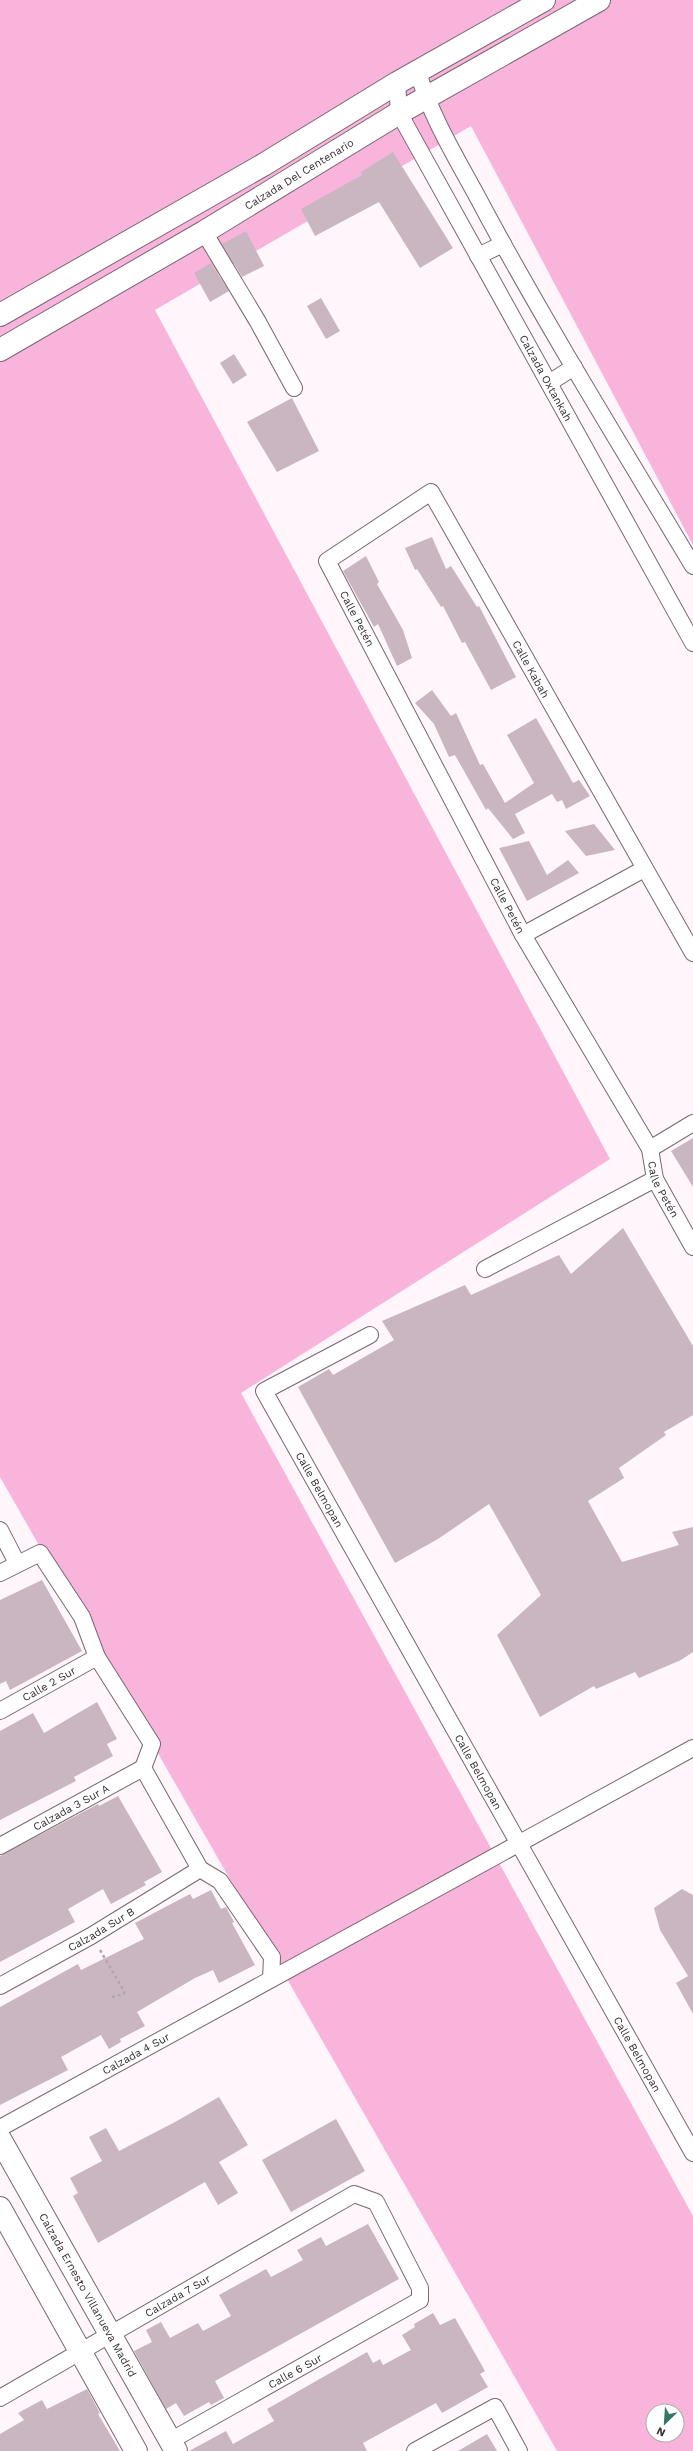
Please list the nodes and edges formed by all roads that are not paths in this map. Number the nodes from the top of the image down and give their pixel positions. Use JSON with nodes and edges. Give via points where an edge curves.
{"nodes":[{"id":1,"x":544,"y":0,"type":"edge"},
{"id":2,"x":599,"y":0,"type":"edge"},
{"id":3,"x":418,"y":72,"type":"junction"},
{"id":4,"x":397,"y":83,"type":"junction"},
{"id":5,"x":426,"y":98,"type":"junction"},
{"id":6,"x":399,"y":113,"type":"junction"},
{"id":7,"x":263,"y":165,"type":"junction"},
{"id":8,"x":277,"y":188,"type":"junction"},
{"id":9,"x":204,"y":232,"type":"junction"},
{"id":10,"x":503,"y":244,"type":"junction"},
{"id":11,"x":478,"y":256,"type":"junction"},
{"id":12,"x":0,"y":315,"type":"edge"},
{"id":13,"x":0,"y":350,"type":"edge"},
{"id":14,"x":574,"y":367,"type":"junction"},
{"id":15,"x":549,"y":383,"type":"junction"},
{"id":16,"x":294,"y":388,"type":"dead end"},
{"id":17,"x":327,"y":561,"type":"joint"},
{"id":18,"x":693,"y":566,"type":"edge"},
{"id":19,"x":693,"y":643,"type":"edge"},
{"id":20,"x":644,"y":869,"type":"junction"},
{"id":21,"x":523,"y":935,"type":"junction"},
{"id":22,"x":693,"y":953,"type":"edge"},
{"id":23,"x":693,"y":1123,"type":"edge"},
{"id":24,"x":650,"y":1150,"type":"junction"},
{"id":25,"x":655,"y":1179,"type":"junction"},
{"id":26,"x":693,"y":1247,"type":"edge"},
{"id":27,"x":485,"y":1269,"type":"dead end"},
{"id":28,"x":370,"y":1335,"type":"dead end"},
{"id":29,"x":0,"y":1530,"type":"edge"},
{"id":30,"x":17,"y":1563,"type":"junction"},
{"id":31,"x":0,"y":1572,"type":"edge"},
{"id":32,"x":97,"y":1657,"type":"junction"},
{"id":33,"x":0,"y":1711,"type":"edge"},
{"id":34,"x":693,"y":1748,"type":"edge"},
{"id":35,"x":143,"y":1768,"type":"junction"},
{"id":36,"x":520,"y":1844,"type":"junction"},
{"id":37,"x":0,"y":1846,"type":"edge"},
{"id":38,"x":200,"y":1869,"type":"junction"},
{"id":39,"x":271,"y":1979,"type":"junction"},
{"id":40,"x":0,"y":1986,"type":"edge"},
{"id":41,"x":0,"y":2128,"type":"edge"},
{"id":42,"x":0,"y":2139,"type":"edge"},
{"id":43,"x":693,"y":2153,"type":"edge"},
{"id":44,"x":354,"y":2194,"type":"joint"},
{"id":45,"x":0,"y":2208,"type":"edge"},
{"id":46,"x":111,"y":2334,"type":"junction"},
{"id":47,"x":82,"y":2351,"type":"junction"},
{"id":48,"x":0,"y":2398,"type":"edge"},
{"id":49,"x":173,"y":2446,"type":"edge"},
{"id":50,"x":136,"y":2451,"type":"edge"},
{"id":51,"x":415,"y":2451,"type":"edge"},
{"id":52,"x":519,"y":2451,"type":"edge"}],
"edges":[{"from":1,"to":3,"type":"main road"},
{"from":2,"to":5,"type":"main road","name":"Calzada Del Centenario"},
{"from":3,"to":4,"type":"main road"},
{"from":3,"to":5,"type":"street"},
{"from":4,"to":6,"type":"street"},
{"from":4,"to":7,"type":"main road"},
{"from":5,"to":6,"type":"main road","name":"Calzada Del Centenario"},
{"from":5,"to":10,"type":"street"},
{"from":6,"to":8,"type":"main road","name":"Calzada Del Centenario"},
{"from":6,"to":11,"type":"street","name":"Calzada Oxtankah"},
{"from":7,"to":8,"type":"main road"},
{"from":7,"to":12,"type":"main road"},
{"from":8,"to":9,"type":"main road","name":"Calzada Del Centenario"},
{"from":9,"to":13,"type":"main road","name":"Calzada Del Centenario"},
{"from":9,"to":16,"type":"street"},
{"from":10,"to":11,"type":"street"},
{"from":10,"to":14,"type":"street"},
{"from":11,"to":15,"type":"street","name":"Calzada Oxtankah"},
{"from":14,"to":15,"type":"street"},
{"from":14,"to":18,"type":"street"},
{"from":15,"to":19,"type":"street","name":"Calzada Oxtankah"},
{"from":17,"to":20,"type":"street","name":"Calle Kabah","via":[[431,492]]},
{"from":17,"to":21,"type":"street","name":"Calle Petén"},
{"from":20,"to":21,"type":"street"},
{"from":20,"to":22,"type":"street","name":"Calle Kabah"},
{"from":21,"to":24,"type":"street","name":"Calle Petén"},
{"from":23,"to":24,"type":"street"},
{"from":24,"to":25,"type":"street","name":"Calle Petén"},
{"from":25,"to":26,"type":"street","name":"Calle Petén"},
{"from":25,"to":27,"type":"street"},
{"from":28,"to":36,"type":"street","name":"Calle Belmopan","via":[[264,1391]]},
{"from":29,"to":30,"type":"street"},
{"from":30,"to":31,"type":"street"},
{"from":30,"to":32,"type":"street","via":[[40,1553],[82,1617]]},
{"from":32,"to":33,"type":"street","name":"Calle 2 Sur"},
{"from":32,"to":35,"type":"street","via":[[152,1744]]},
{"from":34,"to":36,"type":"street","name":"Calzada 4 Sur"},
{"from":35,"to":37,"type":"street","name":"Calzada 3 Sur A"},
{"from":35,"to":38,"type":"street"},
{"from":36,"to":39,"type":"street","name":"Calzada 4 Sur"},
{"from":36,"to":43,"type":"street","name":"Calle Belmopan"},
{"from":38,"to":39,"type":"street","via":[[220,1881],[272,1957]]},
{"from":38,"to":40,"type":"street","name":"Calzada Sur B","via":[[91,1936]]},
{"from":39,"to":41,"type":"street","name":"Calzada 4 Sur"},
{"from":42,"to":46,"type":"main road","name":"Calzada Ernesto Villanueva Madrid"},
{"from":44,"to":46,"type":"street","name":"Calzada 7 Sur"},
{"from":44,"to":49,"type":"street","name":"Calle 6 Sur","via":[[376,2202],[420,2288],[420,2300]]},
{"from":45,"to":47,"type":"main road"},
{"from":46,"to":47,"type":"street","name":"Calzada 7 Sur"},
{"from":46,"to":49,"type":"main road","name":"Calzada Ernesto Villanueva Madrid"},
{"from":47,"to":48,"type":"street","name":"Calzada 7 Sur"},
{"from":47,"to":50,"type":"main road"},
{"from":51,"to":52,"type":"street","via":[[495,2407]]}]}
